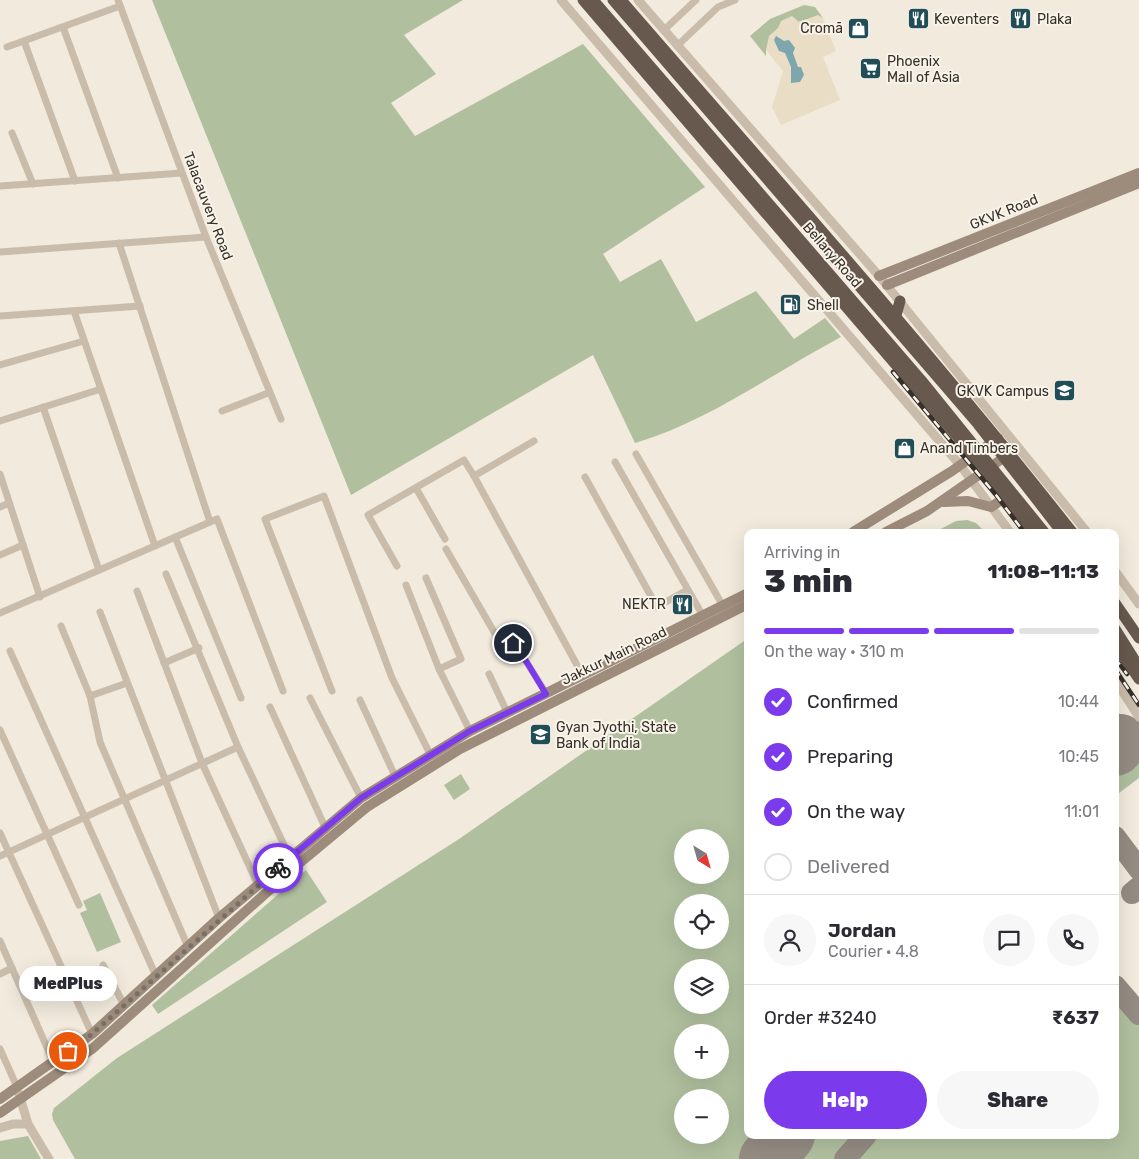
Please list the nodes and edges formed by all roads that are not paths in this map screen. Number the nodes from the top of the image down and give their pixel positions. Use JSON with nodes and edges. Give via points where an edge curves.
{"nodes":[{"id":1,"x":561,"y":0,"type":"edge"},
{"id":2,"x":583,"y":0,"type":"edge"},
{"id":3,"x":593,"y":0,"type":"edge"},
{"id":4,"x":613,"y":0,"type":"edge"},
{"id":5,"x":621,"y":0,"type":"edge"},
{"id":6,"x":638,"y":0,"type":"edge"},
{"id":7,"x":696,"y":0,"type":"edge"},
{"id":8,"x":735,"y":0,"type":"edge"},
{"id":9,"x":119,"y":3,"type":"edge"},
{"id":10,"x":63,"y":27,"type":"junction"},
{"id":11,"x":664,"y":30,"type":"junction"},
{"id":12,"x":24,"y":41,"type":"junction"},
{"id":13,"x":678,"y":45,"type":"junction"},
{"id":14,"x":7,"y":47,"type":"dead end"},
{"id":15,"x":12,"y":133,"type":"dead end"},
{"id":16,"x":182,"y":173,"type":"junction"},
{"id":17,"x":1139,"y":173,"type":"edge"},
{"id":18,"x":118,"y":178,"type":"junction"},
{"id":19,"x":75,"y":180,"type":"junction"},
{"id":20,"x":1139,"y":183,"type":"edge"},
{"id":21,"x":33,"y":184,"type":"junction"},
{"id":22,"x":0,"y":186,"type":"edge"},
{"id":23,"x":206,"y":237,"type":"junction"},
{"id":24,"x":119,"y":243,"type":"junction"},
{"id":25,"x":0,"y":252,"type":"edge"},
{"id":26,"x":879,"y":276,"type":"junction"},
{"id":27,"x":887,"y":285,"type":"junction"},
{"id":28,"x":900,"y":301,"type":"junction"},
{"id":29,"x":140,"y":306,"type":"junction"},
{"id":30,"x":74,"y":311,"type":"junction"},
{"id":31,"x":0,"y":316,"type":"edge"},
{"id":32,"x":896,"y":319,"type":"junction"},
{"id":33,"x":84,"y":341,"type":"junction"},
{"id":34,"x":0,"y":365,"type":"edge"},
{"id":35,"x":101,"y":389,"type":"junction"},
{"id":36,"x":268,"y":393,"type":"junction"},
{"id":37,"x":43,"y":407,"type":"junction"},
{"id":38,"x":222,"y":411,"type":"dead end"},
{"id":39,"x":281,"y":419,"type":"dead end"},
{"id":40,"x":0,"y":421,"type":"edge"},
{"id":41,"x":1002,"y":435,"type":"junction"},
{"id":42,"x":534,"y":441,"type":"dead end"},
{"id":43,"x":1014,"y":450,"type":"junction"},
{"id":44,"x":636,"y":454,"type":"dead end"},
{"id":45,"x":974,"y":455,"type":"junction"},
{"id":46,"x":615,"y":462,"type":"dead end"},
{"id":47,"x":960,"y":465,"type":"junction"},
{"id":48,"x":986,"y":471,"type":"junction"},
{"id":49,"x":0,"y":474,"type":"edge"},
{"id":50,"x":474,"y":476,"type":"junction"},
{"id":51,"x":585,"y":477,"type":"dead end"},
{"id":52,"x":973,"y":481,"type":"junction"},
{"id":53,"x":416,"y":488,"type":"junction"},
{"id":54,"x":1006,"y":497,"type":"junction"},
{"id":55,"x":941,"y":502,"type":"junction"},
{"id":56,"x":9,"y":503,"type":"junction"},
{"id":57,"x":0,"y":507,"type":"edge"},
{"id":58,"x":991,"y":507,"type":"junction"},
{"id":59,"x":210,"y":522,"type":"junction"},
{"id":60,"x":858,"y":529,"type":"edge"},
{"id":61,"x":892,"y":529,"type":"edge"},
{"id":62,"x":1008,"y":529,"type":"edge"},
{"id":63,"x":1031,"y":529,"type":"edge"},
{"id":64,"x":1042,"y":529,"type":"edge"},
{"id":65,"x":1060,"y":529,"type":"edge"},
{"id":66,"x":1070,"y":529,"type":"edge"},
{"id":67,"x":1084,"y":529,"type":"edge"},
{"id":68,"x":176,"y":537,"type":"junction"},
{"id":69,"x":445,"y":539,"type":"dead end"},
{"id":70,"x":23,"y":545,"type":"junction"},
{"id":71,"x":155,"y":546,"type":"junction"},
{"id":72,"x":446,"y":549,"type":"dead end"},
{"id":73,"x":0,"y":555,"type":"edge"},
{"id":74,"x":397,"y":566,"type":"dead end"},
{"id":75,"x":100,"y":570,"type":"junction"},
{"id":76,"x":166,"y":574,"type":"dead end"},
{"id":77,"x":1119,"y":576,"type":"edge"},
{"id":78,"x":426,"y":578,"type":"dead end"},
{"id":79,"x":406,"y":585,"type":"dead end"},
{"id":80,"x":687,"y":590,"type":"junction"},
{"id":81,"x":137,"y":591,"type":"dead end"},
{"id":82,"x":744,"y":595,"type":"edge"},
{"id":83,"x":40,"y":596,"type":"junction"},
{"id":84,"x":1119,"y":598,"type":"edge"},
{"id":85,"x":1139,"y":604,"type":"edge"},
{"id":86,"x":723,"y":606,"type":"junction"},
{"id":87,"x":744,"y":606,"type":"edge"},
{"id":88,"x":1119,"y":609,"type":"edge"},
{"id":89,"x":100,"y":612,"type":"dead end"},
{"id":90,"x":0,"y":613,"type":"edge"},
{"id":91,"x":703,"y":616,"type":"junction"},
{"id":92,"x":61,"y":626,"type":"dead end"},
{"id":93,"x":1139,"y":626,"type":"edge"},
{"id":94,"x":1119,"y":635,"type":"edge"},
{"id":95,"x":1139,"y":638,"type":"edge"},
{"id":96,"x":198,"y":648,"type":"junction"},
{"id":97,"x":1119,"y":650,"type":"edge"},
{"id":98,"x":10,"y":651,"type":"dead end"},
{"id":99,"x":164,"y":663,"type":"junction"},
{"id":100,"x":1139,"y":667,"type":"edge"},
{"id":101,"x":439,"y":669,"type":"junction"},
{"id":102,"x":489,"y":674,"type":"dead end"},
{"id":103,"x":583,"y":676,"type":"junction"},
{"id":104,"x":1139,"y":679,"type":"edge"},
{"id":105,"x":127,"y":683,"type":"junction"},
{"id":106,"x":1119,"y":686,"type":"edge"},
{"id":107,"x":283,"y":690,"type":"dead end"},
{"id":108,"x":332,"y":691,"type":"dead end"},
{"id":109,"x":546,"y":694,"type":"junction"},
{"id":110,"x":90,"y":696,"type":"junction"},
{"id":111,"x":241,"y":698,"type":"dead end"},
{"id":112,"x":310,"y":698,"type":"dead end"},
{"id":113,"x":360,"y":700,"type":"dead end"},
{"id":114,"x":270,"y":707,"type":"dead end"},
{"id":115,"x":522,"y":711,"type":"junction"},
{"id":116,"x":507,"y":712,"type":"junction"},
{"id":117,"x":1139,"y":717,"type":"edge"},
{"id":118,"x":0,"y":730,"type":"edge"},
{"id":119,"x":470,"y":731,"type":"junction"},
{"id":120,"x":238,"y":746,"type":"junction"},
{"id":121,"x":430,"y":754,"type":"junction"},
{"id":122,"x":202,"y":763,"type":"junction"},
{"id":123,"x":395,"y":776,"type":"junction"},
{"id":124,"x":164,"y":781,"type":"junction"},
{"id":125,"x":361,"y":798,"type":"junction"},
{"id":126,"x":124,"y":799,"type":"junction"},
{"id":127,"x":86,"y":817,"type":"junction"},
{"id":128,"x":325,"y":827,"type":"junction"},
{"id":129,"x":0,"y":833,"type":"edge"},
{"id":130,"x":47,"y":834,"type":"junction"},
{"id":131,"x":9,"y":852,"type":"junction"},
{"id":132,"x":0,"y":856,"type":"edge"},
{"id":133,"x":293,"y":862,"type":"junction"},
{"id":134,"x":258,"y":885,"type":"junction"},
{"id":135,"x":79,"y":905,"type":"dead end"},
{"id":136,"x":219,"y":918,"type":"junction"},
{"id":137,"x":0,"y":941,"type":"edge"},
{"id":138,"x":188,"y":947,"type":"junction"},
{"id":139,"x":103,"y":965,"type":"dead end"},
{"id":140,"x":12,"y":968,"type":"junction"},
{"id":141,"x":0,"y":974,"type":"edge"},
{"id":142,"x":156,"y":976,"type":"junction"},
{"id":143,"x":124,"y":1005,"type":"junction"},
{"id":144,"x":92,"y":1034,"type":"junction"},
{"id":145,"x":0,"y":1049,"type":"edge"},
{"id":146,"x":53,"y":1061,"type":"junction"},
{"id":147,"x":17,"y":1087,"type":"junction"},
{"id":148,"x":21,"y":1098,"type":"junction"},
{"id":149,"x":0,"y":1099,"type":"edge"},
{"id":150,"x":0,"y":1112,"type":"edge"},
{"id":151,"x":28,"y":1124,"type":"junction"},
{"id":152,"x":0,"y":1128,"type":"edge"},
{"id":153,"x":49,"y":1159,"type":"edge"}],
"edges":[{"from":1,"to":47,"type":"street"},
{"from":2,"to":45,"type":"highway","name":"Bellary Road"},
{"from":3,"to":64,"type":"highway","name":"Bellary Road","bridge":true,"via":[[921,380]]},
{"from":4,"to":65,"type":"highway","name":"Bellary Road","bridge":true,"via":[[978,424]]},
{"from":5,"to":32,"type":"highway","name":"Bellary Road"},
{"from":6,"to":11,"type":"street"},
{"from":7,"to":11,"type":"street"},
{"from":8,"to":13,"type":"street","via":[[718,7]]},
{"from":9,"to":10,"type":"street"},
{"from":9,"to":16,"type":"street","name":"Talacauvery Road"},
{"from":10,"to":12,"type":"street"},
{"from":10,"to":18,"type":"street"},
{"from":11,"to":13,"type":"street"},
{"from":12,"to":14,"type":"street"},
{"from":12,"to":19,"type":"street"},
{"from":13,"to":26,"type":"street"},
{"from":15,"to":21,"type":"street"},
{"from":16,"to":18,"type":"street"},
{"from":16,"to":23,"type":"street","name":"Talacauvery Road"},
{"from":17,"to":26,"type":"main road","name":"GKVK Road"},
{"from":18,"to":19,"type":"street"},
{"from":19,"to":21,"type":"street"},
{"from":20,"to":27,"type":"main road","name":"GKVK Road"},
{"from":21,"to":22,"type":"street"},
{"from":23,"to":24,"type":"street"},
{"from":23,"to":36,"type":"street","name":"Talacauvery Road"},
{"from":24,"to":25,"type":"street"},
{"from":24,"to":29,"type":"street"},
{"from":26,"to":27,"type":"street"},
{"from":27,"to":28,"type":"street"},
{"from":28,"to":32,"type":"highway"},
{"from":28,"to":41,"type":"street"},
{"from":29,"to":30,"type":"street"},
{"from":29,"to":59,"type":"street"},
{"from":30,"to":31,"type":"street"},
{"from":30,"to":33,"type":"street"},
{"from":32,"to":41,"type":"highway","name":"Bellary Road"},
{"from":33,"to":34,"type":"street"},
{"from":33,"to":35,"type":"street"},
{"from":35,"to":37,"type":"street"},
{"from":35,"to":71,"type":"street"},
{"from":36,"to":38,"type":"street"},
{"from":36,"to":39,"type":"street","name":"Talacauvery Road"},
{"from":37,"to":40,"type":"street"},
{"from":37,"to":75,"type":"street"},
{"from":41,"to":43,"type":"highway","name":"Bellary Road"},
{"from":41,"to":45,"type":"main road"},
{"from":42,"to":50,"type":"street"},
{"from":43,"to":48,"type":"main road"},
{"from":43,"to":66,"type":"highway","name":"Bellary Road"},
{"from":43,"to":67,"type":"street"},
{"from":44,"to":86,"type":"street"},
{"from":45,"to":47,"type":"main road"},
{"from":45,"to":48,"type":"highway","name":"Bellary Road"},
{"from":46,"to":80,"type":"street"},
{"from":47,"to":52,"type":"street"},
{"from":47,"to":60,"type":"main road"},
{"from":48,"to":52,"type":"main road"},
{"from":48,"to":54,"type":"highway","name":"Bellary Road"},
{"from":49,"to":56,"type":"street"},
{"from":50,"to":53,"type":"street","via":[[464,460]]},
{"from":50,"to":103,"type":"street"},
{"from":51,"to":80,"type":"street","via":[[657,607]]},
{"from":52,"to":55,"type":"main road"},
{"from":52,"to":58,"type":"street"},
{"from":53,"to":69,"type":"street"},
{"from":53,"to":74,"type":"street","via":[[368,515]]},
{"from":54,"to":58,"type":"main road"},
{"from":54,"to":63,"type":"highway","name":"Bellary Road"},
{"from":55,"to":58,"type":"main road","via":[[968,501]]},
{"from":55,"to":61,"type":"main road"},
{"from":56,"to":57,"type":"street"},
{"from":56,"to":70,"type":"street"},
{"from":58,"to":62,"type":"street"},
{"from":59,"to":68,"type":"street"},
{"from":59,"to":107,"type":"street","via":[[217,519]]},
{"from":68,"to":71,"type":"street"},
{"from":68,"to":111,"type":"street"},
{"from":70,"to":73,"type":"street"},
{"from":70,"to":83,"type":"street"},
{"from":71,"to":75,"type":"street"},
{"from":72,"to":109,"type":"street","via":[[501,644],[516,644]]},
{"from":75,"to":83,"type":"street"},
{"from":76,"to":96,"type":"street"},
{"from":77,"to":85,"type":"street"},
{"from":78,"to":101,"type":"street","via":[[461,658]]},
{"from":79,"to":101,"type":"street"},
{"from":80,"to":91,"type":"street"},
{"from":81,"to":99,"type":"street"},
{"from":82,"to":86,"type":"main road","name":"Jakkur Main Road"},
{"from":83,"to":90,"type":"street"},
{"from":84,"to":93,"type":"highway"},
{"from":86,"to":91,"type":"main road","name":"Jakkur Main Road"},
{"from":87,"to":115,"type":"main road","name":"Jakkur Main Road"},
{"from":88,"to":95,"type":"highway"},
{"from":89,"to":105,"type":"street"},
{"from":91,"to":103,"type":"main road","name":"Jakkur Main Road"},
{"from":92,"to":110,"type":"street"},
{"from":94,"to":100,"type":"highway"},
{"from":96,"to":99,"type":"street"},
{"from":96,"to":120,"type":"street"},
{"from":97,"to":104,"type":"highway"},
{"from":98,"to":127,"type":"street"},
{"from":99,"to":122,"type":"street"},
{"from":101,"to":119,"type":"street"},
{"from":102,"to":116,"type":"street"},
{"from":103,"to":109,"type":"main road","name":"Jakkur Main Road"},
{"from":105,"to":110,"type":"street"},
{"from":105,"to":124,"type":"street"},
{"from":106,"to":117,"type":"street"},
{"from":108,"to":121,"type":"street","via":[[265,519],[324,496],[392,678]]},
{"from":109,"to":115,"type":"main road","name":"Jakkur Main Road"},
{"from":110,"to":126,"type":"street","via":[[100,742]]},
{"from":112,"to":125,"type":"street"},
{"from":113,"to":123,"type":"street"},
{"from":114,"to":128,"type":"street"},
{"from":115,"to":116,"type":"main road","name":"Jakkur Main Road"},
{"from":115,"to":133,"type":"main road","name":"Jakkur Main Road","via":[[375,802]]},
{"from":116,"to":119,"type":"main road","name":"Jakkur Main Road"},
{"from":118,"to":130,"type":"street"},
{"from":119,"to":121,"type":"main road","name":"Jakkur Main Road"},
{"from":120,"to":122,"type":"street"},
{"from":120,"to":133,"type":"street"},
{"from":121,"to":123,"type":"main road","name":"Jakkur Main Road"},
{"from":122,"to":124,"type":"street"},
{"from":122,"to":134,"type":"street"},
{"from":123,"to":125,"type":"main road","name":"Jakkur Main Road"},
{"from":124,"to":126,"type":"street"},
{"from":124,"to":136,"type":"street"},
{"from":125,"to":128,"type":"main road","name":"Jakkur Main Road"},
{"from":126,"to":127,"type":"street"},
{"from":126,"to":138,"type":"street"},
{"from":127,"to":130,"type":"street"},
{"from":127,"to":142,"type":"street"},
{"from":128,"to":133,"type":"main road","name":"Jakkur Main Road"},
{"from":129,"to":131,"type":"street"},
{"from":130,"to":131,"type":"street"},
{"from":130,"to":135,"type":"street"},
{"from":131,"to":132,"type":"street"},
{"from":131,"to":144,"type":"street"},
{"from":133,"to":134,"type":"main road","name":"Jakkur Main Road"},
{"from":133,"to":148,"type":"main road","name":"Jakkur Main Road","via":[[92,1049]]},
{"from":134,"to":136,"type":"main road","name":"Jakkur Main Road"},
{"from":136,"to":138,"type":"main road","name":"Jakkur Main Road"},
{"from":137,"to":140,"type":"street"},
{"from":138,"to":142,"type":"main road","name":"Jakkur Main Road"},
{"from":139,"to":143,"type":"street"},
{"from":140,"to":141,"type":"street"},
{"from":140,"to":146,"type":"street"},
{"from":142,"to":143,"type":"main road","name":"Jakkur Main Road"},
{"from":143,"to":144,"type":"main road","name":"Jakkur Main Road"},
{"from":144,"to":146,"type":"main road","name":"Jakkur Main Road"},
{"from":145,"to":147,"type":"street"},
{"from":146,"to":147,"type":"main road","name":"Jakkur Main Road"},
{"from":147,"to":148,"type":"street"},
{"from":147,"to":149,"type":"main road","name":"Jakkur Main Road"},
{"from":148,"to":150,"type":"main road","name":"Jakkur Main Road"},
{"from":148,"to":151,"type":"street"},
{"from":151,"to":152,"type":"street"},
{"from":151,"to":153,"type":"street"}]}
